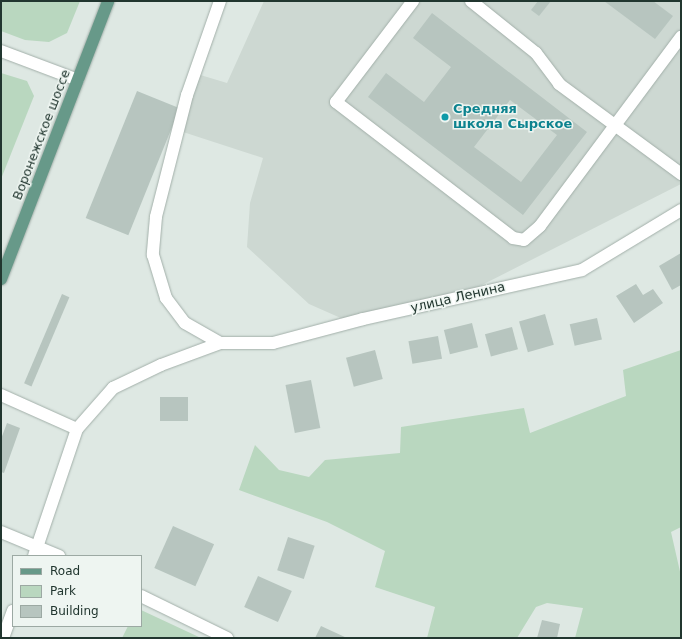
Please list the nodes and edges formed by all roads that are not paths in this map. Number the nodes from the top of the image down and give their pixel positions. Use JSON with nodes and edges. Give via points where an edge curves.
{"nodes":[{"id":1,"x":108,"y":1,"type":"edge"},
{"id":2,"x":220,"y":1,"type":"edge"},
{"id":3,"x":413,"y":1,"type":"edge"},
{"id":4,"x":470,"y":1,"type":"edge"},
{"id":5,"x":681,"y":37,"type":"edge"},
{"id":6,"x":1,"y":51,"type":"edge"},
{"id":7,"x":78,"y":80,"type":"junction"},
{"id":8,"x":615,"y":126,"type":"junction"},
{"id":9,"x":681,"y":174,"type":"edge"},
{"id":10,"x":681,"y":210,"type":"edge"},
{"id":11,"x":1,"y":279,"type":"edge"},
{"id":12,"x":220,"y":343,"type":"junction"},
{"id":13,"x":1,"y":395,"type":"edge"},
{"id":14,"x":77,"y":429,"type":"junction"},
{"id":15,"x":1,"y":532,"type":"edge"},
{"id":16,"x":36,"y":551,"type":"edge"},
{"id":17,"x":54,"y":555,"type":"edge"},
{"id":18,"x":142,"y":596,"type":"edge"},
{"id":19,"x":12,"y":614,"type":"edge"},
{"id":20,"x":3,"y":638,"type":"edge"},
{"id":21,"x":227,"y":638,"type":"edge"}],
"edges":[{"from":1,"to":7,"type":"main road","name":"Воронежское шоссе"},
{"from":2,"to":12,"type":"street","via":[[187,95],[156,216],[153,255],[166,298],[185,323]]},
{"from":3,"to":8,"type":"street","via":[[336,102],[514,238],[524,240],[540,226]]},
{"from":4,"to":8,"type":"street","via":[[536,53],[559,84]]},
{"from":5,"to":8,"type":"street"},
{"from":6,"to":7,"type":"street"},
{"from":7,"to":11,"type":"main road","name":"Воронежское шоссе"},
{"from":8,"to":9,"type":"street"},
{"from":10,"to":12,"type":"street","name":"улица Ленина","via":[[582,270],[363,319],[273,343]]},
{"from":12,"to":14,"type":"street","via":[[161,365],[113,388]]},
{"from":13,"to":14,"type":"street"},
{"from":14,"to":16,"type":"street"},
{"from":15,"to":16,"type":"street"},
{"from":16,"to":17,"type":"street"},
{"from":18,"to":21,"type":"street"},
{"from":19,"to":20,"type":"street"}]}
